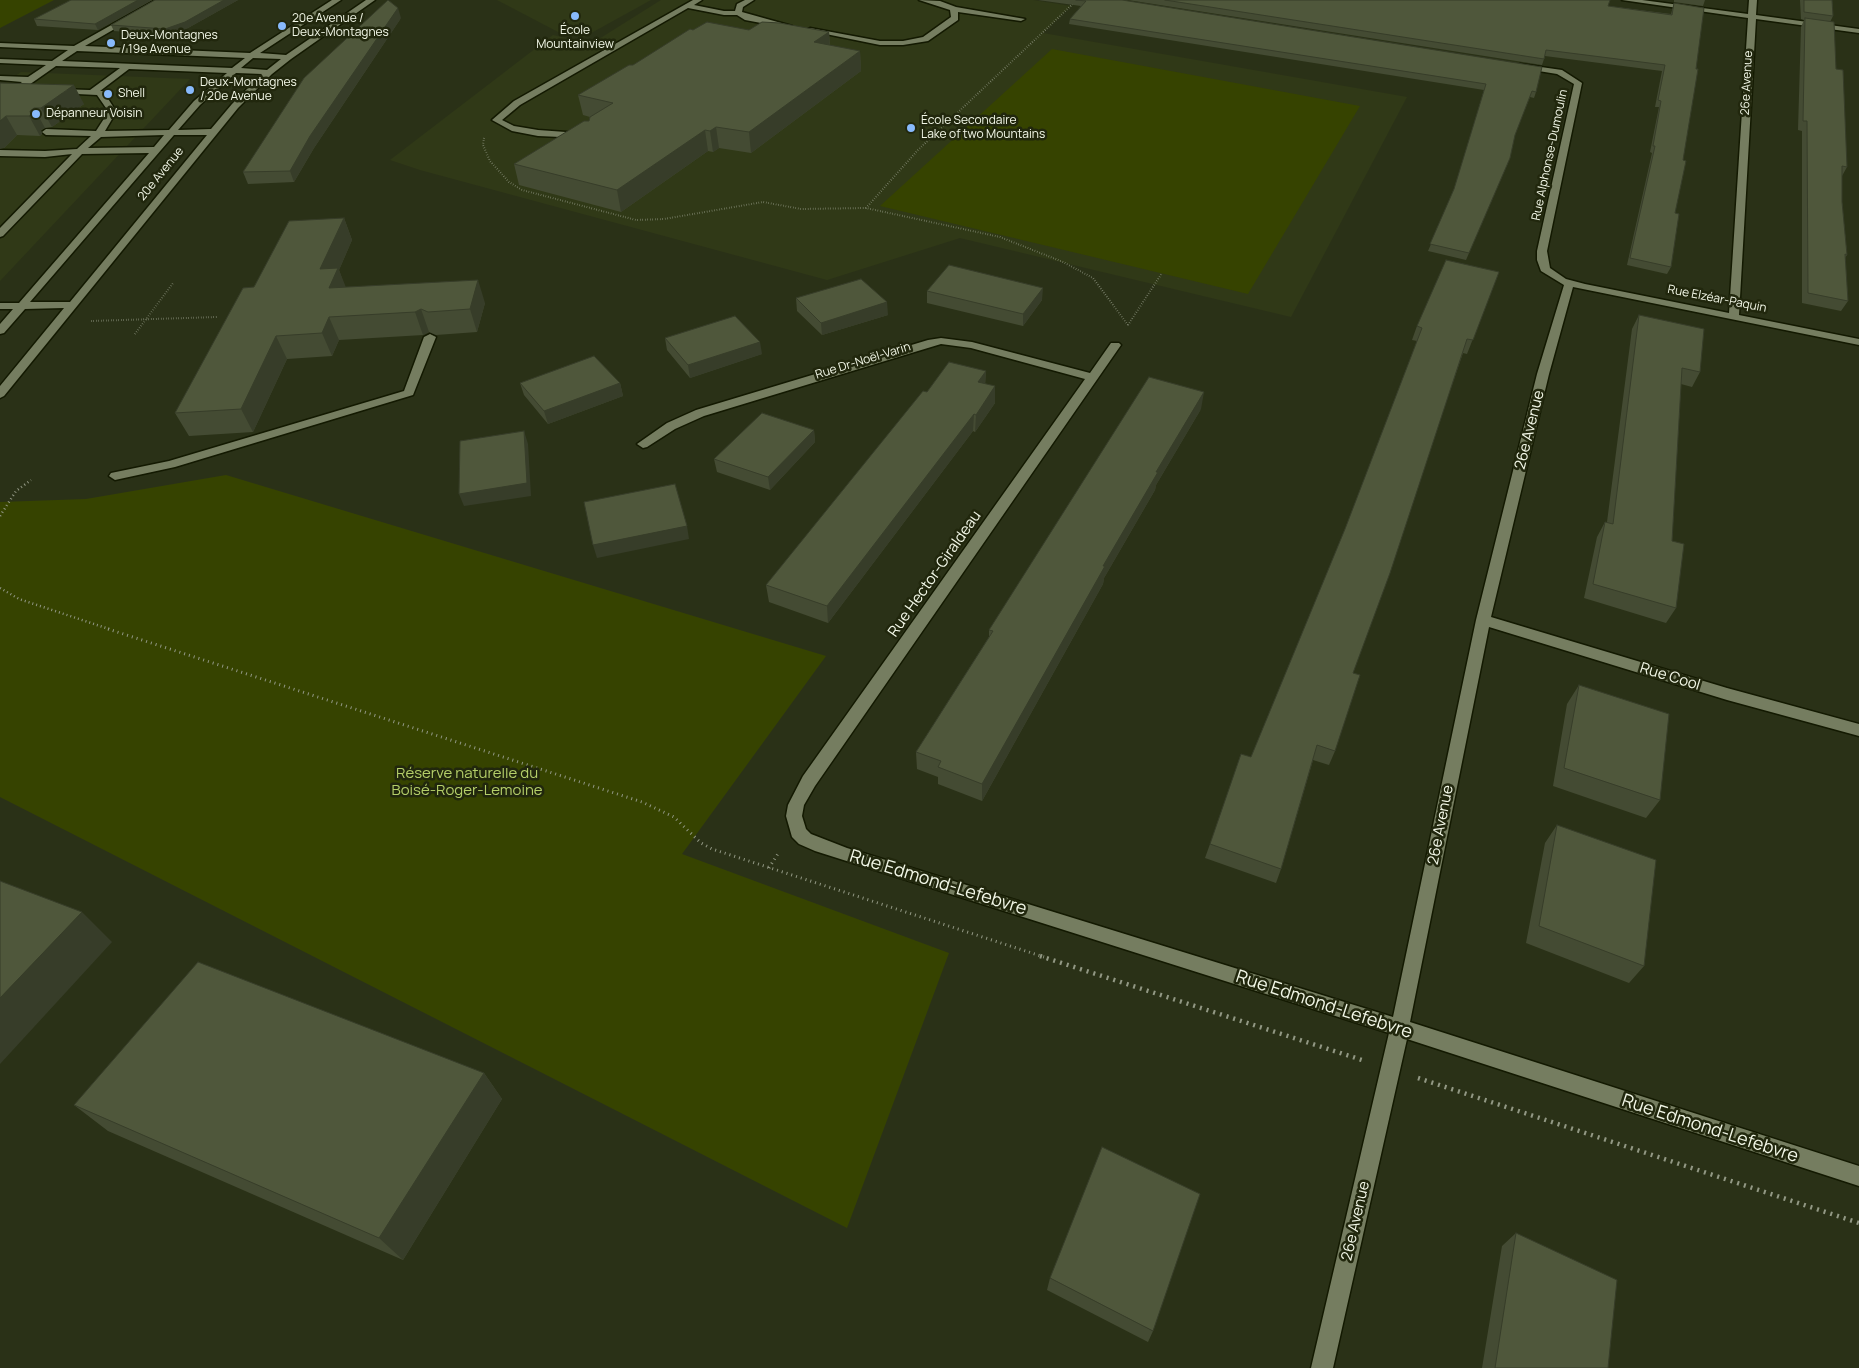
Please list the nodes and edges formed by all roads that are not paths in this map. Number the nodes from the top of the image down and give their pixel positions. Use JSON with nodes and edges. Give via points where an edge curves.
{"nodes":[{"id":1,"x":161,"y":0,"type":"edge"},
{"id":2,"x":337,"y":0,"type":"edge"},
{"id":3,"x":371,"y":0,"type":"edge"},
{"id":4,"x":698,"y":0,"type":"edge"},
{"id":5,"x":750,"y":0,"type":"edge"},
{"id":6,"x":923,"y":0,"type":"edge"},
{"id":7,"x":1626,"y":0,"type":"edge"},
{"id":8,"x":1753,"y":0,"type":"edge"},
{"id":9,"x":687,"y":6,"type":"junction"},
{"id":10,"x":954,"y":9,"type":"junction"},
{"id":11,"x":738,"y":13,"type":"junction"},
{"id":12,"x":1751,"y":16,"type":"junction"},
{"id":13,"x":1021,"y":20,"type":"dead end"},
{"id":14,"x":795,"y":27,"type":"edge"},
{"id":15,"x":804,"y":29,"type":"edge"},
{"id":16,"x":1859,"y":31,"type":"edge"},
{"id":17,"x":0,"y":45,"type":"edge"},
{"id":18,"x":76,"y":48,"type":"junction"},
{"id":19,"x":251,"y":56,"type":"junction"},
{"id":20,"x":288,"y":57,"type":"junction"},
{"id":21,"x":0,"y":61,"type":"edge"},
{"id":22,"x":52,"y":63,"type":"junction"},
{"id":23,"x":1510,"y":64,"type":"edge"},
{"id":24,"x":128,"y":66,"type":"junction"},
{"id":25,"x":233,"y":71,"type":"junction"},
{"id":26,"x":269,"y":72,"type":"junction"},
{"id":27,"x":0,"y":78,"type":"edge"},
{"id":28,"x":30,"y":80,"type":"junction"},
{"id":29,"x":91,"y":92,"type":"junction"},
{"id":30,"x":46,"y":132,"type":"edge"},
{"id":31,"x":213,"y":132,"type":"junction"},
{"id":32,"x":170,"y":133,"type":"junction"},
{"id":33,"x":99,"y":134,"type":"junction"},
{"id":34,"x":589,"y":138,"type":"edge"},
{"id":35,"x":156,"y":150,"type":"junction"},
{"id":36,"x":80,"y":151,"type":"junction"},
{"id":37,"x":0,"y":152,"type":"edge"},
{"id":38,"x":0,"y":234,"type":"edge"},
{"id":39,"x":1569,"y":284,"type":"junction"},
{"id":40,"x":73,"y":304,"type":"junction"},
{"id":41,"x":22,"y":305,"type":"junction"},
{"id":42,"x":0,"y":306,"type":"edge"},
{"id":43,"x":1734,"y":316,"type":"junction"},
{"id":44,"x":0,"y":331,"type":"edge"},
{"id":45,"x":430,"y":337,"type":"edge"},
{"id":46,"x":1859,"y":342,"type":"edge"},
{"id":47,"x":1115,"y":346,"type":"dead end"},
{"id":48,"x":1092,"y":377,"type":"junction"},
{"id":49,"x":0,"y":394,"type":"edge"},
{"id":50,"x":643,"y":444,"type":"dead end"},
{"id":51,"x":115,"y":476,"type":"dead end"},
{"id":52,"x":1483,"y":620,"type":"junction"},
{"id":53,"x":1859,"y":730,"type":"edge"},
{"id":54,"x":795,"y":826,"type":"joint"},
{"id":55,"x":1399,"y":1028,"type":"junction"},
{"id":56,"x":1859,"y":1176,"type":"edge"},
{"id":57,"x":1322,"y":1368,"type":"edge"}],
"edges":[{"from":1,"to":18,"type":"street"},
{"from":2,"to":19,"type":"street","name":"20e Avenue"},
{"from":3,"to":20,"type":"street","name":"20e Avenue"},
{"from":4,"to":9,"type":"street"},
{"from":5,"to":11,"type":"street","via":[[740,6]]},
{"from":6,"to":10,"type":"street"},
{"from":7,"to":12,"type":"street"},
{"from":8,"to":12,"type":"street","name":"26e Avenue"},
{"from":9,"to":11,"type":"street"},
{"from":9,"to":34,"type":"street","via":[[517,103],[496,120],[512,128],[538,134]]},
{"from":10,"to":13,"type":"street"},
{"from":10,"to":15,"type":"street","via":[[955,18],[924,39],[903,43],[880,43]]},
{"from":11,"to":14,"type":"street"},
{"from":12,"to":16,"type":"street"},
{"from":12,"to":43,"type":"street","name":"26e Avenue"},
{"from":17,"to":18,"type":"street"},
{"from":18,"to":19,"type":"street"},
{"from":18,"to":22,"type":"street"},
{"from":19,"to":20,"type":"street"},
{"from":19,"to":25,"type":"street","name":"20e Avenue"},
{"from":20,"to":26,"type":"street","name":"20e Avenue"},
{"from":21,"to":22,"type":"street"},
{"from":22,"to":24,"type":"street"},
{"from":22,"to":28,"type":"street"},
{"from":23,"to":39,"type":"street","name":"Rue Alphonse-Dumoulin","via":[[1559,72],[1578,84],[1542,260],[1545,269]]},
{"from":24,"to":25,"type":"street"},
{"from":24,"to":29,"type":"street"},
{"from":25,"to":26,"type":"street"},
{"from":25,"to":32,"type":"street","name":"20e Avenue"},
{"from":26,"to":31,"type":"street","name":"20e Avenue"},
{"from":27,"to":28,"type":"street"},
{"from":28,"to":29,"type":"street","via":[[14,90]]},
{"from":29,"to":33,"type":"street","via":[[100,93],[112,110]]},
{"from":30,"to":33,"type":"street"},
{"from":31,"to":32,"type":"street"},
{"from":31,"to":40,"type":"street","name":"20e Avenue"},
{"from":32,"to":33,"type":"street"},
{"from":32,"to":35,"type":"street","name":"20e Avenue"},
{"from":33,"to":36,"type":"street"},
{"from":35,"to":36,"type":"street"},
{"from":35,"to":41,"type":"street","name":"20e Avenue"},
{"from":36,"to":37,"type":"street"},
{"from":36,"to":38,"type":"street"},
{"from":39,"to":43,"type":"street","name":"Rue Elzéar-Paquin"},
{"from":39,"to":52,"type":"street","name":"26e Avenue","via":[[1543,374]]},
{"from":40,"to":41,"type":"street"},
{"from":40,"to":49,"type":"street","name":"20e Avenue"},
{"from":41,"to":42,"type":"street"},
{"from":41,"to":44,"type":"street","name":"20e Avenue"},
{"from":43,"to":46,"type":"street","name":"Rue Elzéar-Paquin"},
{"from":45,"to":51,"type":"street","via":[[409,393],[171,464]]},
{"from":47,"to":48,"type":"street","name":"Rue Hector-Giraldeau"},
{"from":48,"to":50,"type":"street","name":"Rue Dr-Noël-Varin","via":[[941,341],[898,350],[700,413]]},
{"from":48,"to":54,"type":"street","name":"Rue Hector-Giraldeau","via":[[809,781],[796,805]]},
{"from":52,"to":53,"type":"street","name":"Rue Cool","via":[[1727,694]]},
{"from":52,"to":55,"type":"street","name":"26e Avenue"},
{"from":54,"to":55,"type":"street","name":"Rue Edmond-Lefebvre","via":[[805,838],[821,846]]},
{"from":55,"to":56,"type":"street","name":"Rue Edmond-Lefebvre"},
{"from":55,"to":57,"type":"street","name":"26e Avenue"}]}
